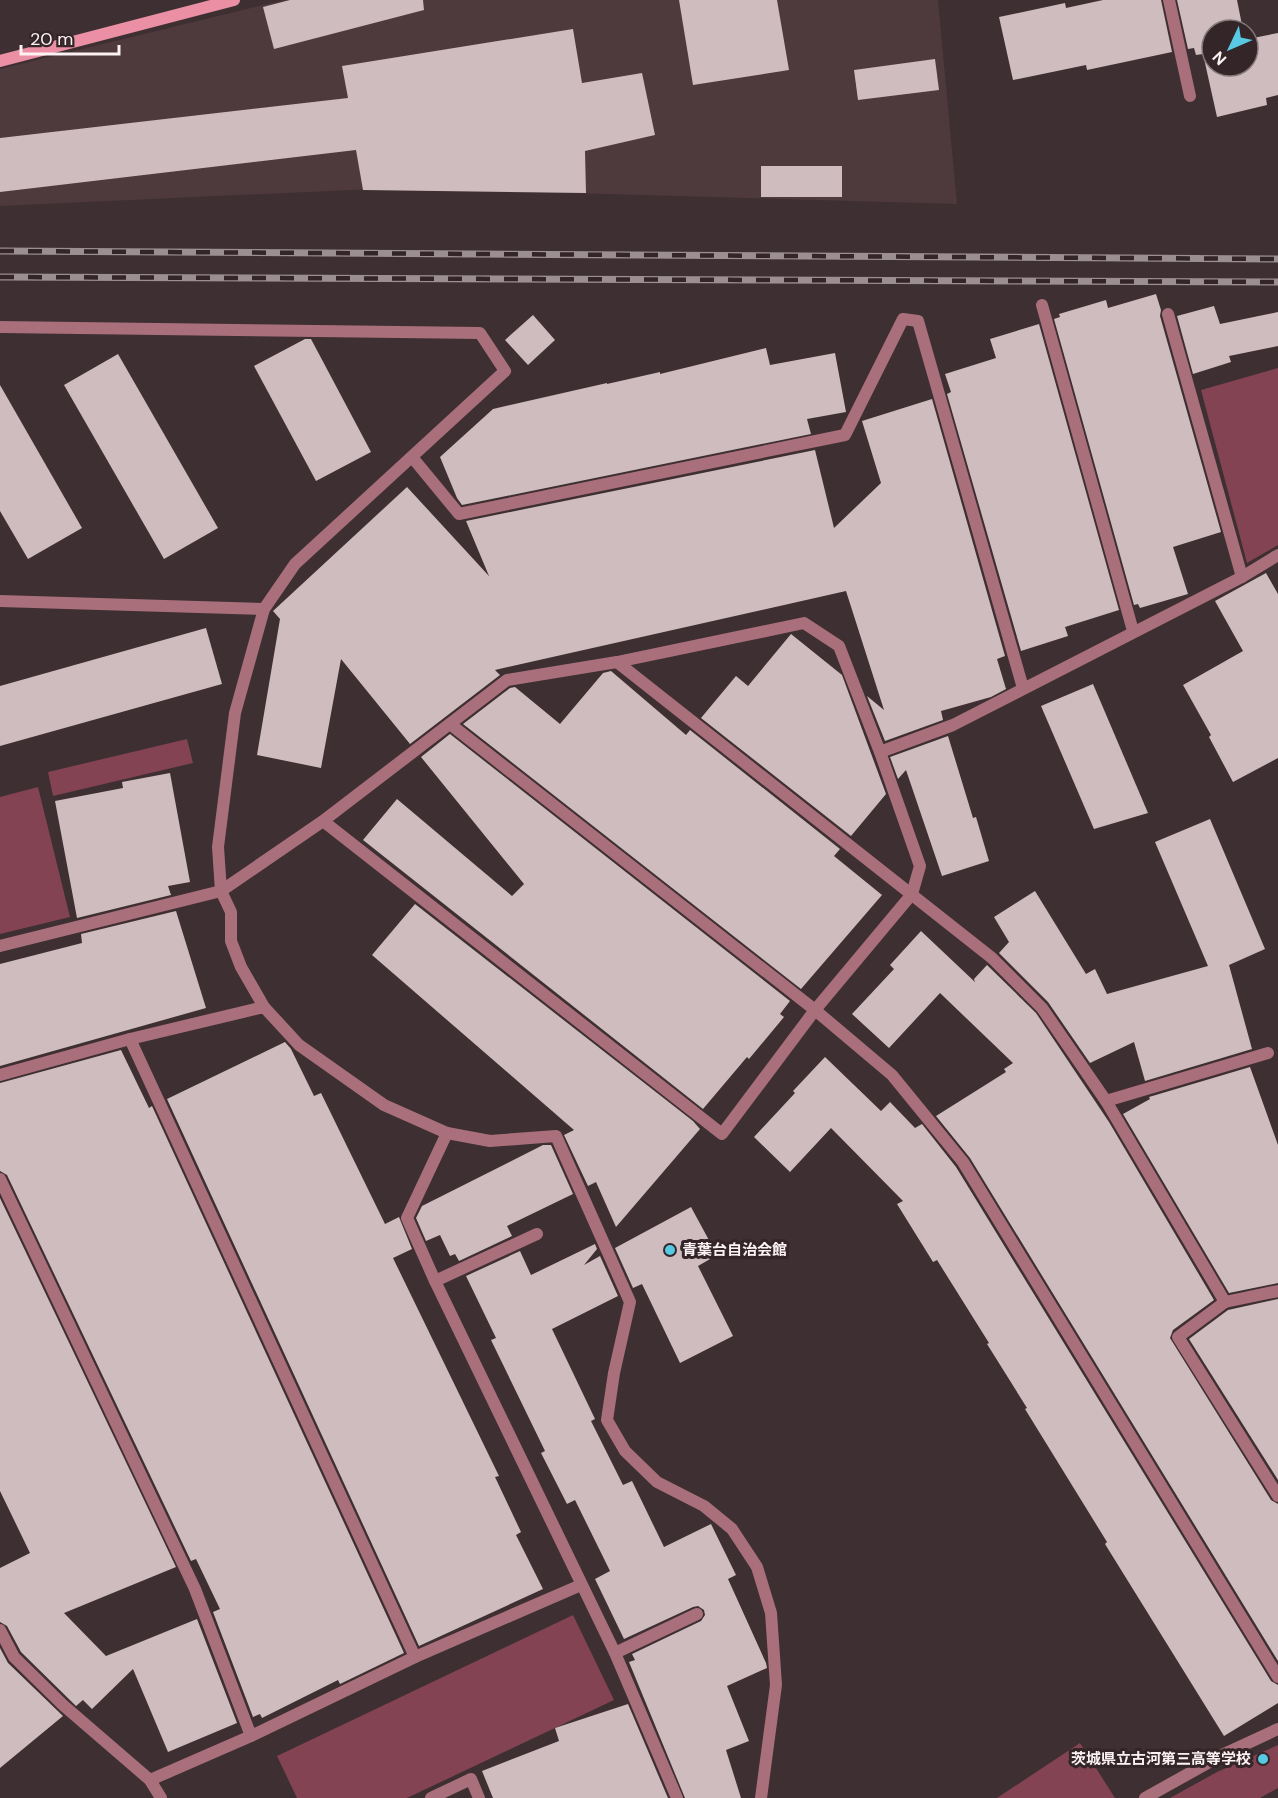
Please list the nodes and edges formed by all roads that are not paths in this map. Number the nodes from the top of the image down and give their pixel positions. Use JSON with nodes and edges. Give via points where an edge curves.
{"nodes":[{"id":1,"x":234,"y":0,"type":"edge"},
{"id":2,"x":1169,"y":0,"type":"edge"},
{"id":3,"x":0,"y":61,"type":"edge"},
{"id":4,"x":1190,"y":96,"type":"dead end"},
{"id":5,"x":1042,"y":305,"type":"dead end"},
{"id":6,"x":1168,"y":314,"type":"dead end"},
{"id":7,"x":0,"y":327,"type":"edge"},
{"id":8,"x":412,"y":457,"type":"junction"},
{"id":9,"x":1278,"y":555,"type":"edge"},
{"id":10,"x":1242,"y":577,"type":"junction"},
{"id":11,"x":0,"y":601,"type":"edge"},
{"id":12,"x":264,"y":609,"type":"junction"},
{"id":13,"x":1133,"y":631,"type":"junction"},
{"id":14,"x":617,"y":662,"type":"junction"},
{"id":15,"x":1023,"y":688,"type":"junction"},
{"id":16,"x":450,"y":724,"type":"junction"},
{"id":17,"x":880,"y":752,"type":"junction"},
{"id":18,"x":323,"y":821,"type":"junction"},
{"id":19,"x":221,"y":891,"type":"junction"},
{"id":20,"x":912,"y":894,"type":"junction"},
{"id":21,"x":0,"y":946,"type":"edge"},
{"id":22,"x":264,"y":1007,"type":"junction"},
{"id":23,"x":815,"y":1010,"type":"junction"},
{"id":24,"x":130,"y":1039,"type":"junction"},
{"id":25,"x":1268,"y":1053,"type":"dead end"},
{"id":26,"x":0,"y":1075,"type":"edge"},
{"id":27,"x":1106,"y":1101,"type":"junction"},
{"id":28,"x":447,"y":1133,"type":"junction"},
{"id":29,"x":0,"y":1179,"type":"edge"},
{"id":30,"x":537,"y":1234,"type":"dead end"},
{"id":31,"x":435,"y":1281,"type":"junction"},
{"id":32,"x":1278,"y":1291,"type":"edge"},
{"id":33,"x":1225,"y":1302,"type":"junction"},
{"id":34,"x":1278,"y":1496,"type":"edge"},
{"id":35,"x":581,"y":1585,"type":"junction"},
{"id":36,"x":697,"y":1614,"type":"dead end"},
{"id":37,"x":0,"y":1630,"type":"edge"},
{"id":38,"x":615,"y":1653,"type":"junction"},
{"id":39,"x":415,"y":1657,"type":"junction"},
{"id":40,"x":1278,"y":1677,"type":"edge"},
{"id":41,"x":1278,"y":1729,"type":"edge"},
{"id":42,"x":251,"y":1736,"type":"junction"},
{"id":43,"x":150,"y":1780,"type":"junction"},
{"id":44,"x":161,"y":1798,"type":"edge"},
{"id":45,"x":431,"y":1798,"type":"edge"},
{"id":46,"x":479,"y":1798,"type":"edge"},
{"id":47,"x":677,"y":1798,"type":"edge"},
{"id":48,"x":761,"y":1798,"type":"edge"},
{"id":49,"x":1145,"y":1798,"type":"edge"}],
"edges":[{"from":1,"to":3,"type":"main road"},
{"from":2,"to":4,"type":"street"},
{"from":5,"to":13,"type":"street"},
{"from":6,"to":10,"type":"street"},
{"from":7,"to":8,"type":"street","via":[[480,333],[505,371]]},
{"from":8,"to":12,"type":"street","via":[[295,564]]},
{"from":8,"to":15,"type":"street","via":[[459,514],[845,435],[903,319],[918,321]]},
{"from":9,"to":10,"type":"street"},
{"from":10,"to":13,"type":"street"},
{"from":11,"to":12,"type":"street"},
{"from":12,"to":19,"type":"street","via":[[236,713],[218,847]]},
{"from":13,"to":15,"type":"street"},
{"from":14,"to":16,"type":"street","via":[[507,680]]},
{"from":14,"to":17,"type":"street","via":[[804,622],[838,646]]},
{"from":14,"to":20,"type":"street"},
{"from":15,"to":17,"type":"street","via":[[953,725]]},
{"from":16,"to":18,"type":"street"},
{"from":16,"to":23,"type":"street"},
{"from":17,"to":20,"type":"street","via":[[920,866]]},
{"from":18,"to":19,"type":"street"},
{"from":18,"to":23,"type":"street","via":[[722,1134]]},
{"from":19,"to":21,"type":"street"},
{"from":19,"to":22,"type":"street","via":[[231,912],[231,941],[241,968]]},
{"from":20,"to":23,"type":"street"},
{"from":20,"to":27,"type":"street","via":[[992,958],[1042,1008]]},
{"from":22,"to":24,"type":"street"},
{"from":22,"to":28,"type":"street","via":[[299,1045],[384,1105]]},
{"from":23,"to":40,"type":"street","via":[[892,1075],[963,1162]]},
{"from":24,"to":26,"type":"street"},
{"from":24,"to":39,"type":"street"},
{"from":25,"to":27,"type":"street"},
{"from":27,"to":33,"type":"street"},
{"from":28,"to":31,"type":"street","via":[[407,1218]]},
{"from":28,"to":48,"type":"street","via":[[490,1141],[556,1136],[630,1302],[607,1420],[625,1450],[657,1482],[704,1506],[732,1529],[757,1567],[771,1613],[776,1684]]},
{"from":29,"to":42,"type":"street","via":[[195,1589]]},
{"from":30,"to":31,"type":"street"},
{"from":31,"to":35,"type":"street"},
{"from":32,"to":33,"type":"street"},
{"from":33,"to":34,"type":"street","via":[[1178,1337]]},
{"from":35,"to":38,"type":"street"},
{"from":35,"to":39,"type":"street"},
{"from":36,"to":38,"type":"street"},
{"from":37,"to":43,"type":"street","via":[[14,1657]]},
{"from":38,"to":47,"type":"street"},
{"from":39,"to":42,"type":"street"},
{"from":41,"to":49,"type":"street"},
{"from":42,"to":43,"type":"street"},
{"from":43,"to":44,"type":"street"},
{"from":45,"to":46,"type":"street","via":[[471,1779]]}]}
